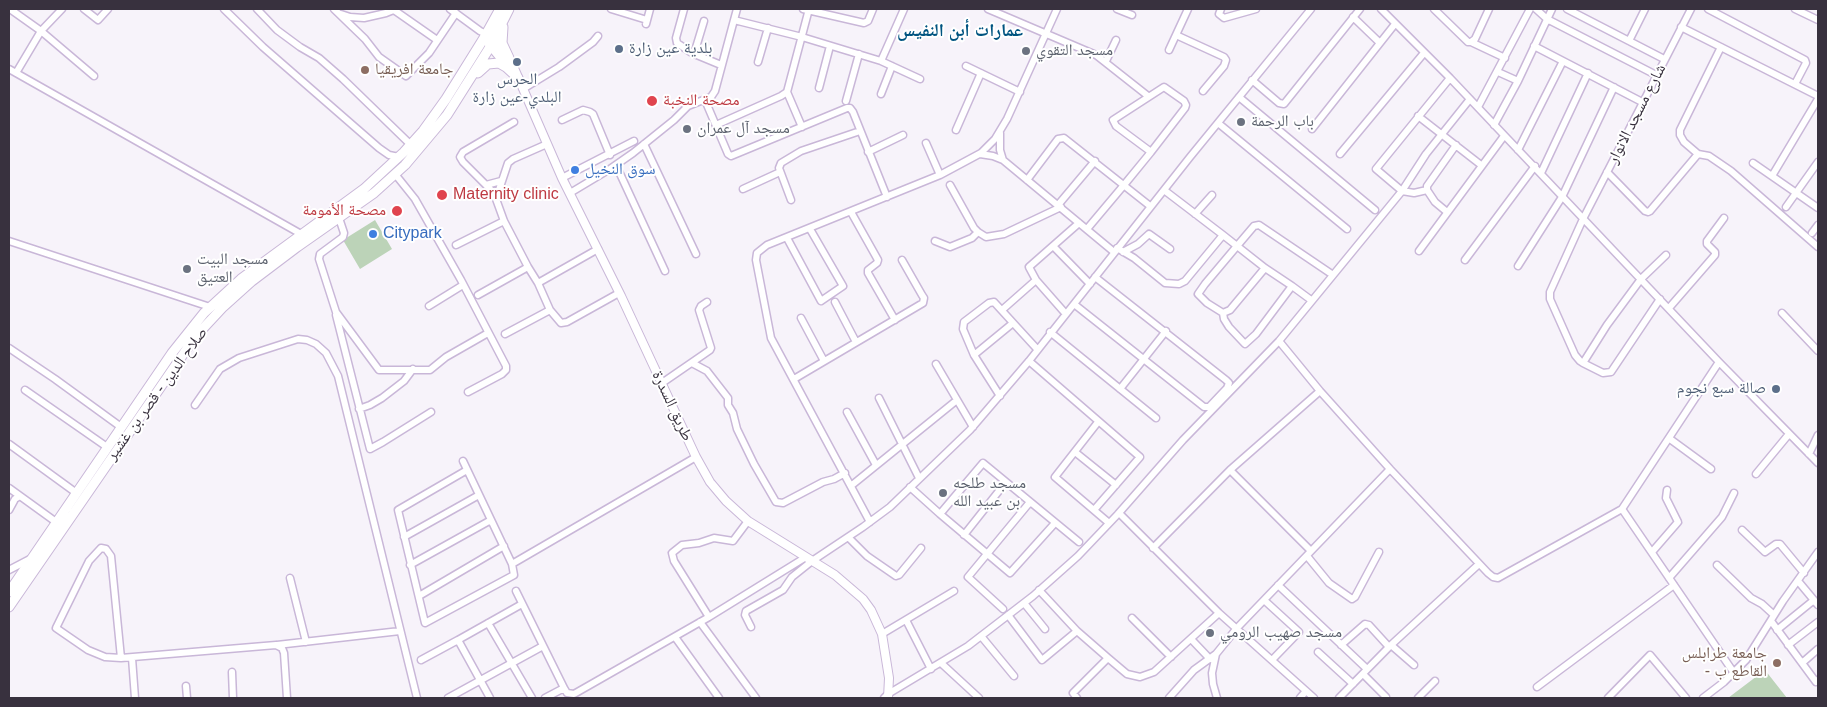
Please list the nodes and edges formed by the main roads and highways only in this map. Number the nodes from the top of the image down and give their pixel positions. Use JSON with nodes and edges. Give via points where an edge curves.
{"nodes":[{"id":1,"x":505,"y":11,"type":"edge"},
{"id":2,"x":487,"y":38,"type":"junction"},
{"id":3,"x":509,"y":58,"type":"junction"},
{"id":4,"x":518,"y":78,"type":"junction"},
{"id":5,"x":470,"y":80,"type":"junction"},
{"id":6,"x":127,"y":423,"type":"junction"},
{"id":7,"x":9,"y":592,"type":"edge"},
{"id":8,"x":9,"y":607,"type":"edge"},
{"id":9,"x":887,"y":697,"type":"edge"}],
"edges":[{"from":1,"to":2,"type":"highway","name":"صلاح الدين - قصر بن غشير"},
{"from":1,"to":3,"type":"highway","via":[[501,40]]},
{"from":2,"to":3,"type":"main road","name":"طريق السدرة"},
{"from":2,"to":4,"type":"main road"},
{"from":2,"to":5,"type":"highway","name":"صلاح الدين - قصر بن غشير"},
{"from":2,"to":6,"type":"highway","via":[[446,99],[399,157],[352,199],[240,279],[210,307],[182,340]]},
{"from":3,"to":4,"type":"main road","name":"طريق السدرة"},
{"from":4,"to":5,"type":"highway","via":[[504,65],[496,63],[486,66]]},
{"from":4,"to":9,"type":"main road","name":"طريق السدرة","via":[[562,178],[696,457],[718,493],[748,521],[835,575],[871,610],[882,634],[888,668]]},
{"from":5,"to":6,"type":"highway","name":"صلاح الدين - قصر بن غشير","via":[[438,127],[395,174],[374,193],[281,259],[222,308]]},
{"from":6,"to":7,"type":"highway","via":[[75,492]]},
{"from":6,"to":8,"type":"highway","name":"صلاح الدين - قصر بن غشير"}]}
